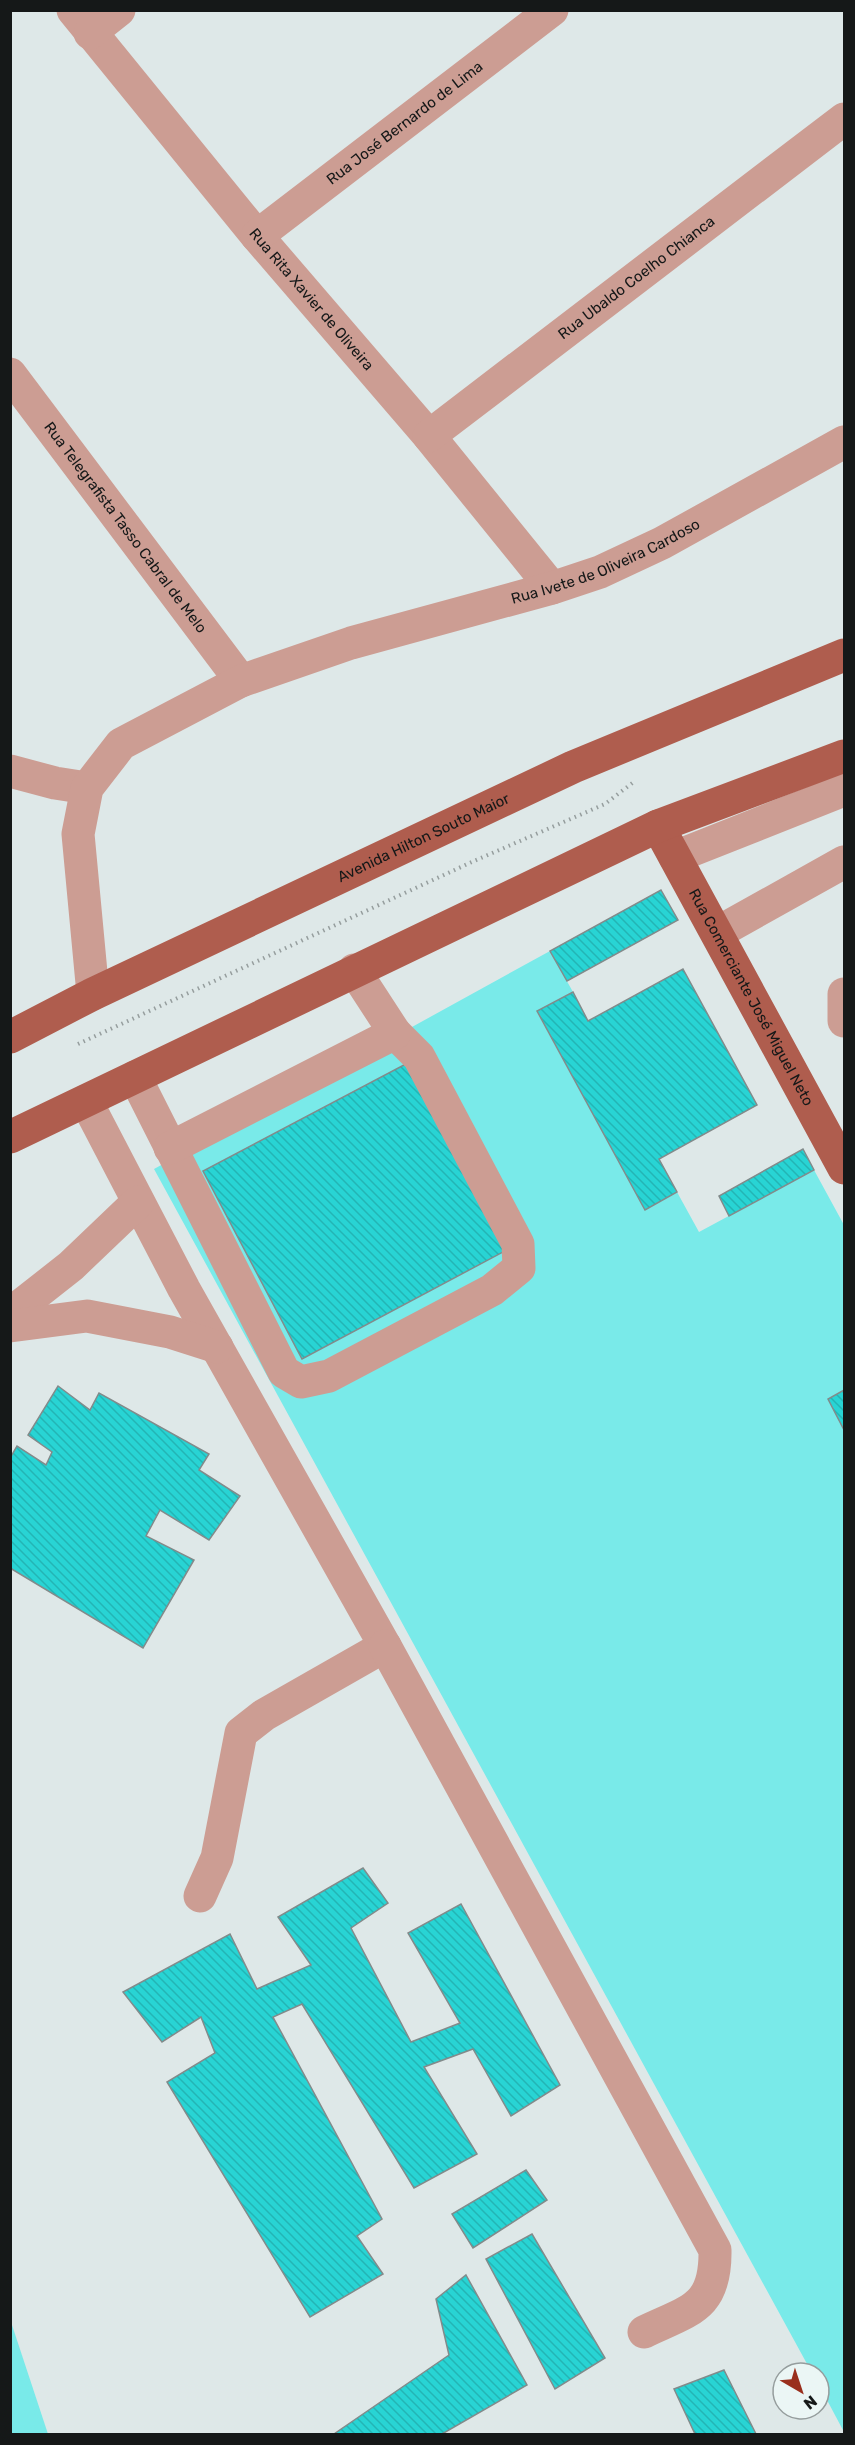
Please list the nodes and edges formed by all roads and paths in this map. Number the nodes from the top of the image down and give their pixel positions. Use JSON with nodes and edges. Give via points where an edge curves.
{"nodes":[{"id":1,"x":119,"y":10,"type":"edge"},
{"id":2,"x":552,"y":10,"type":"edge"},
{"id":3,"x":81,"y":22,"type":"edge"},
{"id":4,"x":844,"y":119,"type":"edge"},
{"id":5,"x":257,"y":236,"type":"junction"},
{"id":6,"x":10,"y":374,"type":"edge"},
{"id":7,"x":429,"y":436,"type":"junction"},
{"id":8,"x":844,"y":442,"type":"edge"},
{"id":9,"x":552,"y":588,"type":"junction"},
{"id":10,"x":844,"y":655,"type":"edge"},
{"id":11,"x":241,"y":681,"type":"junction"},
{"id":12,"x":844,"y":756,"type":"edge"},
{"id":13,"x":10,"y":771,"type":"edge"},
{"id":14,"x":87,"y":788,"type":"junction"},
{"id":15,"x":844,"y":790,"type":"edge"},
{"id":16,"x":658,"y":826,"type":"junction"},
{"id":17,"x":675,"y":857,"type":"junction"},
{"id":18,"x":474,"y":861,"type":"dead end"},
{"id":19,"x":844,"y":862,"type":"edge"},
{"id":20,"x":717,"y":933,"type":"junction"},
{"id":21,"x":354,"y":970,"type":"junction"},
{"id":22,"x":93,"y":994,"type":"junction"},
{"id":23,"x":844,"y":994,"type":"edge"},
{"id":24,"x":844,"y":1022,"type":"edge"},
{"id":25,"x":395,"y":1033,"type":"junction"},
{"id":26,"x":10,"y":1037,"type":"edge"},
{"id":27,"x":70,"y":1048,"type":"dead end"},
{"id":28,"x":135,"y":1077,"type":"junction"},
{"id":29,"x":86,"y":1101,"type":"junction"},
{"id":30,"x":10,"y":1137,"type":"edge"},
{"id":31,"x":170,"y":1148,"type":"junction"},
{"id":32,"x":844,"y":1168,"type":"edge"},
{"id":33,"x":138,"y":1202,"type":"junction"},
{"id":34,"x":10,"y":1314,"type":"edge"},
{"id":35,"x":10,"y":1326,"type":"edge"},
{"id":36,"x":217,"y":1347,"type":"junction"},
{"id":37,"x":385,"y":1646,"type":"junction"},
{"id":38,"x":200,"y":1896,"type":"dead end"},
{"id":39,"x":644,"y":2332,"type":"dead end"}],
"edges":[{"from":1,"to":3,"type":"street"},
{"from":2,"to":5,"type":"street","name":"Rua José Bernardo de Lima"},
{"from":3,"to":5,"type":"street","name":"Rua Rita Xavier de Oliveira"},
{"from":4,"to":7,"type":"street","name":"Rua Ubaldo Coelho Chianca"},
{"from":5,"to":7,"type":"street","name":"Rua Rita Xavier de Oliveira"},
{"from":6,"to":11,"type":"street","name":"Rua Telegrafista Tasso Cabral de Melo"},
{"from":7,"to":9,"type":"street","name":"Rua Rita Xavier de Oliveira"},
{"from":8,"to":9,"type":"street","name":"Rua Ivete de Oliveira Cardoso","via":[[662,543],[600,572]]},
{"from":9,"to":11,"type":"street","name":"Rua Ivete de Oliveira Cardoso","via":[[351,643]]},
{"from":10,"to":22,"type":"main road","name":"Avenida Hilton Souto Maior","via":[[573,767]]},
{"from":11,"to":14,"type":"street","via":[[121,744]]},
{"from":12,"to":16,"type":"main road"},
{"from":13,"to":14,"type":"street"},
{"from":14,"to":22,"type":"street","via":[[78,834]]},
{"from":15,"to":17,"type":"street"},
{"from":16,"to":17,"type":"main road","name":"Rua Comerciante José Miguel Neto"},
{"from":16,"to":21,"type":"main road"},
{"from":17,"to":20,"type":"main road","name":"Rua Comerciante José Miguel Neto"},
{"from":18,"to":27,"type":"path"},
{"from":19,"to":20,"type":"street"},
{"from":20,"to":32,"type":"main road","name":"Rua Comerciante José Miguel Neto"},
{"from":21,"to":25,"type":"street"},
{"from":21,"to":28,"type":"main road"},
{"from":22,"to":26,"type":"main road","name":"Avenida Hilton Souto Maior"},
{"from":23,"to":24,"type":"street"},
{"from":25,"to":31,"type":"street"},
{"from":25,"to":31,"type":"street","via":[[419,1057],[518,1244],[519,1268],[492,1290],[328,1376],[301,1382],[284,1371]]},
{"from":28,"to":29,"type":"main road"},
{"from":28,"to":31,"type":"street"},
{"from":29,"to":30,"type":"main road"},
{"from":29,"to":33,"type":"street"},
{"from":33,"to":34,"type":"street","via":[[71,1266]]},
{"from":33,"to":36,"type":"street"},
{"from":35,"to":36,"type":"street","via":[[87,1316],[170,1332]]},
{"from":36,"to":37,"type":"street"},
{"from":37,"to":38,"type":"street","via":[[264,1715],[241,1733],[217,1858]]},
{"from":37,"to":39,"type":"street","via":[[715,2250],[716,2275],[706,2298]]}]}
